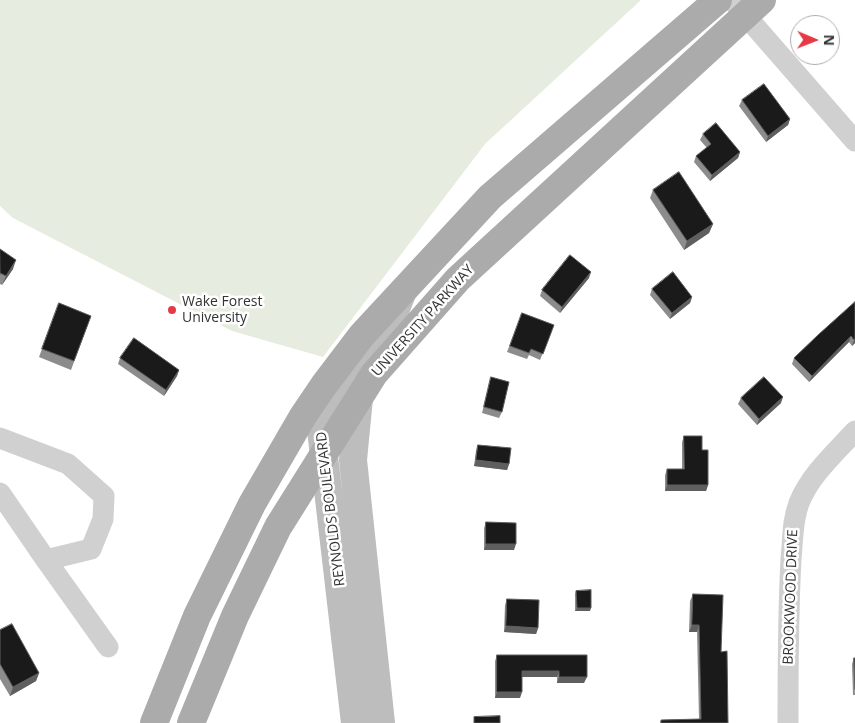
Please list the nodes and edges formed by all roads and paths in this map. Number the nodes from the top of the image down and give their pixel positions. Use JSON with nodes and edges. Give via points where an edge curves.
{"nodes":[{"id":1,"x":718,"y":0,"type":"edge"},
{"id":2,"x":746,"y":5,"type":"edge"},
{"id":3,"x":855,"y":142,"type":"edge"},
{"id":4,"x":403,"y":289,"type":"junction"},
{"id":5,"x":358,"y":398,"type":"junction"},
{"id":6,"x":855,"y":431,"type":"edge"},
{"id":7,"x":0,"y":438,"type":"edge"},
{"id":8,"x":324,"y":451,"type":"junction"},
{"id":9,"x":0,"y":493,"type":"edge"},
{"id":10,"x":46,"y":560,"type":"junction"},
{"id":11,"x":108,"y":647,"type":"dead end"},
{"id":12,"x":154,"y":723,"type":"edge"},
{"id":13,"x":191,"y":723,"type":"edge"},
{"id":14,"x":355,"y":723,"type":"edge"},
{"id":15,"x":381,"y":723,"type":"edge"},
{"id":16,"x":788,"y":723,"type":"edge"}],
"edges":[{"from":1,"to":4,"type":"main road","via":[[490,197]]},
{"from":2,"to":3,"type":"street"},
{"from":2,"to":5,"type":"main road","name":"UNIVERSITY PARKWAY","via":[[458,279],[374,374]]},
{"from":4,"to":8,"type":"main road","name":"REYNOLDS BOULEVARD","via":[[389,326],[325,414],[321,430]]},
{"from":4,"to":12,"type":"main road","via":[[362,335],[279,455],[220,566]]},
{"from":5,"to":8,"type":"main road","name":"UNIVERSITY PARKWAY"},
{"from":5,"to":15,"type":"main road","name":"REYNOLDS BOULEVARD","via":[[353,460]]},
{"from":6,"to":16,"type":"street","name":"BROOKWOOD DRIVE","via":[[808,487],[794,518]]},
{"from":7,"to":10,"type":"street","via":[[68,464],[104,496],[103,519],[91,549]]},
{"from":8,"to":13,"type":"main road","name":"UNIVERSITY PARKWAY","via":[[278,527]]},
{"from":8,"to":14,"type":"main road","name":"REYNOLDS BOULEVARD"},
{"from":9,"to":10,"type":"street"},
{"from":10,"to":11,"type":"street"}]}
